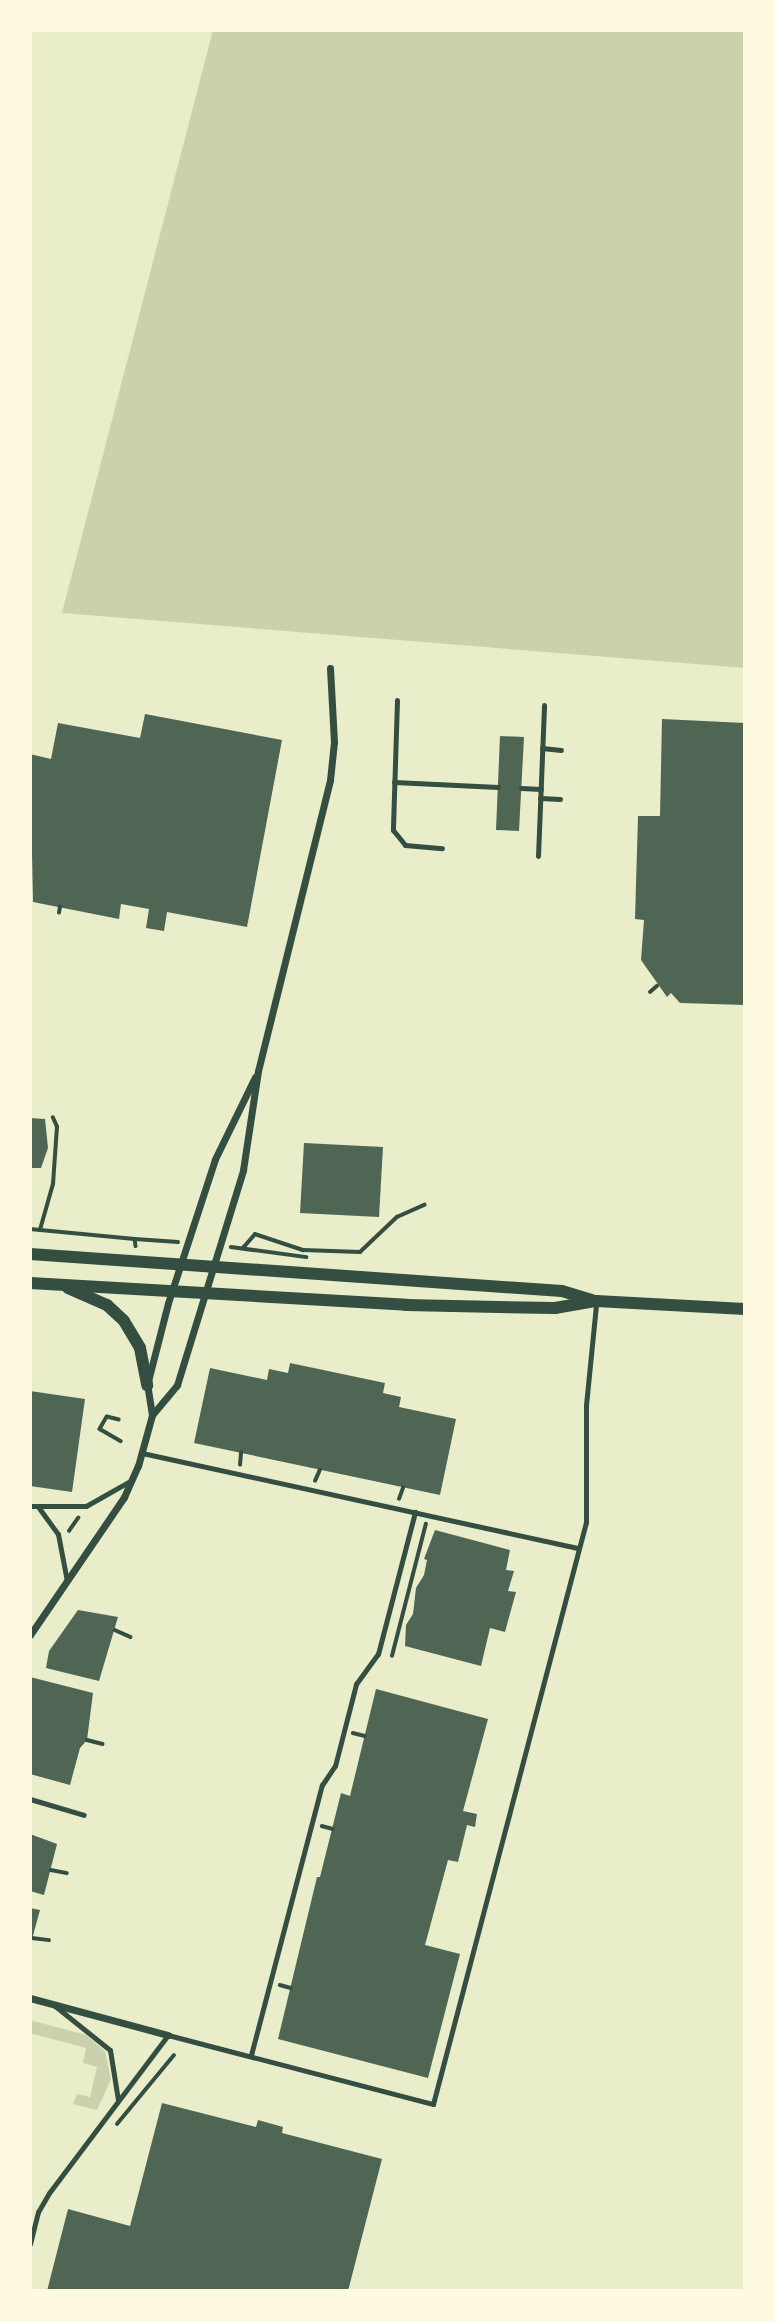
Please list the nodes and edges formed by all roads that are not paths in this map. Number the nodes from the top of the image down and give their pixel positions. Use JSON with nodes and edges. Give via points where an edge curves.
{"nodes":[{"id":1,"x":330,"y":668,"type":"dead end"},
{"id":2,"x":397,"y":700,"type":"dead end"},
{"id":3,"x":544,"y":705,"type":"dead end"},
{"id":4,"x":542,"y":748,"type":"junction"},
{"id":5,"x":561,"y":750,"type":"dead end"},
{"id":6,"x":394,"y":782,"type":"junction"},
{"id":7,"x":498,"y":787,"type":"dead end"},
{"id":8,"x":521,"y":788,"type":"dead end"},
{"id":9,"x":541,"y":789,"type":"junction"},
{"id":10,"x":540,"y":798,"type":"junction"},
{"id":11,"x":560,"y":799,"type":"dead end"},
{"id":12,"x":442,"y":848,"type":"dead end"},
{"id":13,"x":538,"y":856,"type":"dead end"},
{"id":14,"x":258,"y":1071,"type":"junction"},
{"id":15,"x":30,"y":1254,"type":"edge"},
{"id":16,"x":181,"y":1265,"type":"junction"},
{"id":17,"x":213,"y":1267,"type":"junction"},
{"id":18,"x":30,"y":1283,"type":"edge"},
{"id":19,"x":61,"y":1285,"type":"junction"},
{"id":20,"x":173,"y":1290,"type":"junction"},
{"id":21,"x":204,"y":1292,"type":"junction"},
{"id":22,"x":596,"y":1301,"type":"junction"},
{"id":23,"x":745,"y":1309,"type":"edge"},
{"id":24,"x":147,"y":1385,"type":"junction"},
{"id":25,"x":152,"y":1415,"type":"junction"},
{"id":26,"x":142,"y":1453,"type":"junction"},
{"id":27,"x":132,"y":1479,"type":"junction"},
{"id":28,"x":30,"y":1506,"type":"edge"},
{"id":29,"x":39,"y":1508,"type":"junction"},
{"id":30,"x":415,"y":1512,"type":"junction"},
{"id":31,"x":579,"y":1548,"type":"junction"},
{"id":32,"x":67,"y":1581,"type":"junction"},
{"id":33,"x":30,"y":1636,"type":"edge"},
{"id":34,"x":30,"y":1799,"type":"edge"},
{"id":35,"x":84,"y":1815,"type":"dead end"},
{"id":36,"x":30,"y":1998,"type":"edge"},
{"id":37,"x":53,"y":2005,"type":"junction"},
{"id":38,"x":168,"y":2035,"type":"junction"},
{"id":39,"x":251,"y":2055,"type":"junction"},
{"id":40,"x":118,"y":2100,"type":"junction"},
{"id":41,"x":30,"y":2244,"type":"edge"}],
"edges":[{"from":1,"to":14,"type":"street","via":[[334,742],[330,780]]},
{"from":2,"to":6,"type":"lane"},
{"from":3,"to":4,"type":"lane"},
{"from":4,"to":5,"type":"lane"},
{"from":4,"to":9,"type":"lane"},
{"from":6,"to":7,"type":"lane"},
{"from":6,"to":12,"type":"lane","via":[[395,836],[405,845]]},
{"from":8,"to":9,"type":"lane"},
{"from":9,"to":10,"type":"lane"},
{"from":10,"to":11,"type":"lane"},
{"from":10,"to":13,"type":"lane"},
{"from":14,"to":16,"type":"street","via":[[215,1159]]},
{"from":14,"to":17,"type":"street","via":[[243,1170]]},
{"from":15,"to":16,"type":"street"},
{"from":16,"to":17,"type":"street"},
{"from":16,"to":20,"type":"street"},
{"from":17,"to":21,"type":"street"},
{"from":17,"to":22,"type":"street","via":[[562,1291]]},
{"from":18,"to":19,"type":"street"},
{"from":19,"to":20,"type":"street"},
{"from":19,"to":24,"type":"street","via":[[107,1305],[124,1321],[140,1348]]},
{"from":20,"to":21,"type":"street"},
{"from":20,"to":24,"type":"street"},
{"from":21,"to":22,"type":"street","via":[[406,1305],[555,1308]]},
{"from":21,"to":25,"type":"street","via":[[177,1385]]},
{"from":22,"to":23,"type":"street"},
{"from":22,"to":31,"type":"lane","via":[[586,1405],[586,1522]]},
{"from":24,"to":25,"type":"street"},
{"from":25,"to":26,"type":"street"},
{"from":26,"to":27,"type":"street"},
{"from":26,"to":30,"type":"lane"},
{"from":27,"to":29,"type":"lane","via":[[86,1506]]},
{"from":27,"to":32,"type":"street"},
{"from":28,"to":29,"type":"lane"},
{"from":29,"to":32,"type":"lane","via":[[58,1534]]},
{"from":30,"to":31,"type":"lane"},
{"from":30,"to":39,"type":"lane","via":[[378,1654],[356,1684],[335,1766],[322,1785]]},
{"from":31,"to":39,"type":"lane","via":[[433,2104]]},
{"from":32,"to":33,"type":"street"},
{"from":34,"to":35,"type":"lane"},
{"from":36,"to":37,"type":"street"},
{"from":37,"to":38,"type":"street"},
{"from":37,"to":40,"type":"lane","via":[[110,2050]]},
{"from":38,"to":39,"type":"lane"},
{"from":38,"to":40,"type":"lane"},
{"from":40,"to":41,"type":"lane","via":[[49,2193],[38,2212]]}]}
